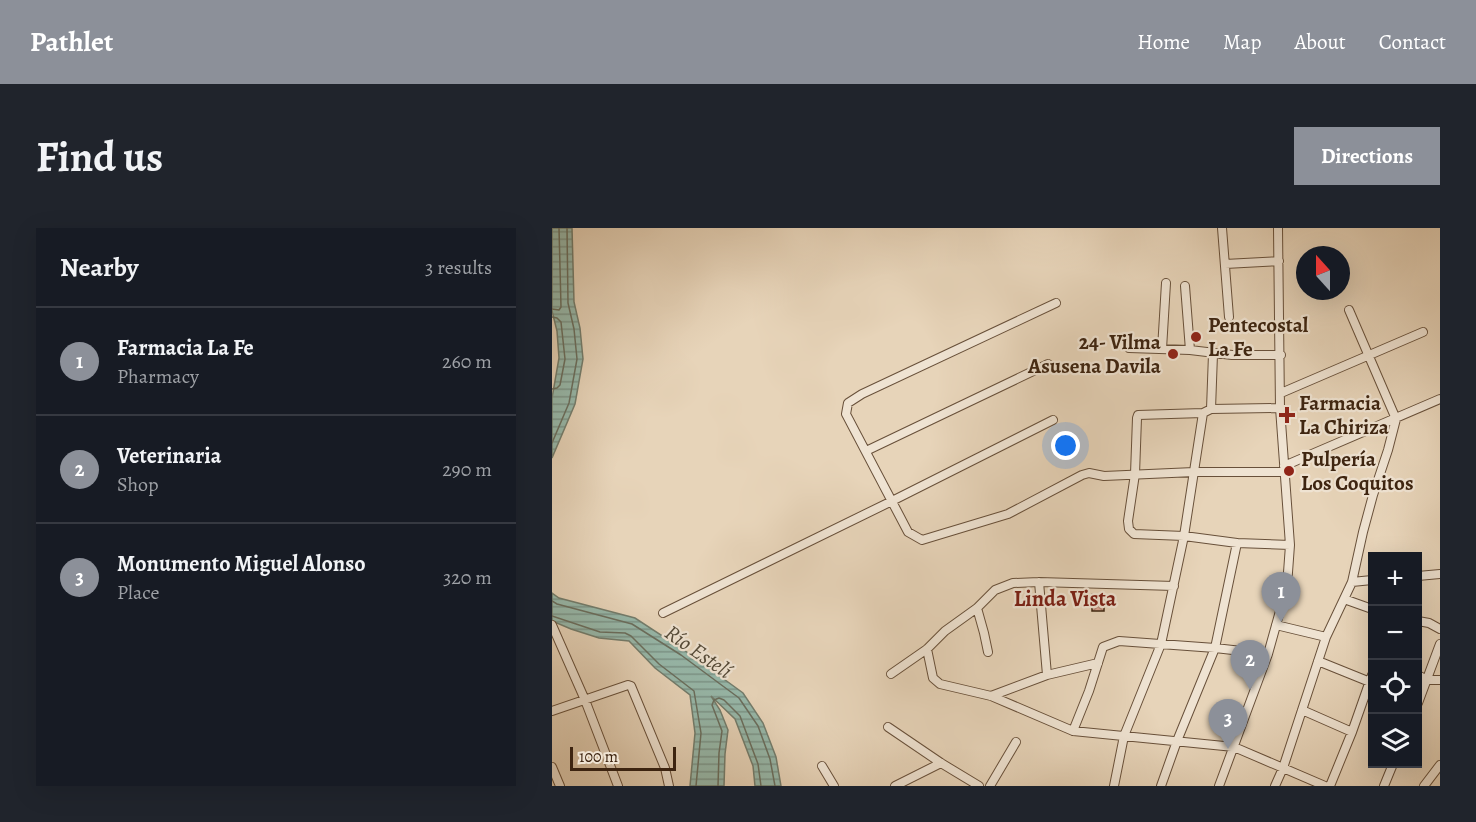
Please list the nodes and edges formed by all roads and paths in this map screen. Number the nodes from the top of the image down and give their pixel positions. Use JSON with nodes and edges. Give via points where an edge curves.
{"nodes":[{"id":1,"x":1222,"y":228,"type":"edge"},
{"id":2,"x":1278,"y":228,"type":"edge"},
{"id":3,"x":1279,"y":261,"type":"junction"},
{"id":4,"x":1226,"y":264,"type":"junction"},
{"id":5,"x":1166,"y":283,"type":"dead end"},
{"id":6,"x":1185,"y":286,"type":"dead end"},
{"id":7,"x":1056,"y":303,"type":"dead end"},
{"id":8,"x":1349,"y":310,"type":"dead end"},
{"id":9,"x":1228,"y":316,"type":"dead end"},
{"id":10,"x":1423,"y":332,"type":"dead end"},
{"id":11,"x":1129,"y":348,"type":"dead end"},
{"id":12,"x":1162,"y":349,"type":"junction"},
{"id":13,"x":1190,"y":351,"type":"junction"},
{"id":14,"x":1213,"y":354,"type":"junction"},
{"id":15,"x":1281,"y":355,"type":"junction"},
{"id":16,"x":1369,"y":355,"type":"junction"},
{"id":17,"x":1047,"y":364,"type":"dead end"},
{"id":18,"x":1281,"y":393,"type":"junction"},
{"id":19,"x":1440,"y":399,"type":"edge"},
{"id":20,"x":1281,"y":408,"type":"junction"},
{"id":21,"x":1207,"y":411,"type":"junction"},
{"id":22,"x":1396,"y":419,"type":"junction"},
{"id":23,"x":1053,"y":420,"type":"dead end"},
{"id":24,"x":866,"y":451,"type":"junction"},
{"id":25,"x":1285,"y":469,"type":"junction"},
{"id":26,"x":1194,"y":472,"type":"junction"},
{"id":27,"x":1135,"y":474,"type":"junction"},
{"id":28,"x":892,"y":501,"type":"junction"},
{"id":29,"x":1184,"y":536,"type":"junction"},
{"id":30,"x":1237,"y":543,"type":"junction"},
{"id":31,"x":1290,"y":545,"type":"junction"},
{"id":32,"x":1440,"y":574,"type":"edge"},
{"id":33,"x":1422,"y":576,"type":"edge"},
{"id":34,"x":1368,"y":580,"type":"edge"},
{"id":35,"x":1039,"y":582,"type":"junction"},
{"id":36,"x":1352,"y":582,"type":"junction"},
{"id":37,"x":1174,"y":586,"type":"junction"},
{"id":38,"x":1344,"y":599,"type":"junction"},
{"id":39,"x":977,"y":608,"type":"junction"},
{"id":40,"x":1368,"y":608,"type":"edge"},
{"id":41,"x":663,"y":613,"type":"dead end"},
{"id":42,"x":1422,"y":622,"type":"edge"},
{"id":43,"x":552,"y":625,"type":"edge"},
{"id":44,"x":1276,"y":625,"type":"junction"},
{"id":45,"x":1440,"y":629,"type":"edge"},
{"id":46,"x":1326,"y":637,"type":"junction"},
{"id":47,"x":1161,"y":644,"type":"junction"},
{"id":48,"x":1440,"y":644,"type":"edge"},
{"id":49,"x":1215,"y":648,"type":"junction"},
{"id":50,"x":927,"y":649,"type":"junction"},
{"id":51,"x":988,"y":652,"type":"dead end"},
{"id":52,"x":1268,"y":654,"type":"junction"},
{"id":53,"x":1318,"y":661,"type":"junction"},
{"id":54,"x":1098,"y":663,"type":"junction"},
{"id":55,"x":891,"y":674,"type":"dead end"},
{"id":56,"x":1047,"y":675,"type":"junction"},
{"id":57,"x":1368,"y":677,"type":"edge"},
{"id":58,"x":1422,"y":677,"type":"edge"},
{"id":59,"x":1427,"y":680,"type":"junction"},
{"id":60,"x":1440,"y":680,"type":"edge"},
{"id":61,"x":1368,"y":687,"type":"edge"},
{"id":62,"x":1422,"y":693,"type":"edge"},
{"id":63,"x":991,"y":696,"type":"junction"},
{"id":64,"x":585,"y":700,"type":"junction"},
{"id":65,"x":1302,"y":710,"type":"junction"},
{"id":66,"x":552,"y":711,"type":"edge"},
{"id":67,"x":888,"y":727,"type":"dead end"},
{"id":68,"x":1073,"y":731,"type":"junction"},
{"id":69,"x":1352,"y":732,"type":"junction"},
{"id":70,"x":1124,"y":736,"type":"junction"},
{"id":71,"x":1177,"y":741,"type":"junction"},
{"id":72,"x":1016,"y":742,"type":"dead end"},
{"id":73,"x":1234,"y":747,"type":"junction"},
{"id":74,"x":941,"y":763,"type":"junction"},
{"id":75,"x":1440,"y":765,"type":"edge"},
{"id":76,"x":822,"y":766,"type":"dead end"},
{"id":77,"x":552,"y":767,"type":"edge"},
{"id":78,"x":1283,"y":768,"type":"junction"},
{"id":79,"x":1391,"y":768,"type":"edge"},
{"id":80,"x":904,"y":784,"type":"edge"},
{"id":81,"x":560,"y":786,"type":"edge"},
{"id":82,"x":618,"y":786,"type":"edge"},
{"id":83,"x":669,"y":786,"type":"edge"},
{"id":84,"x":834,"y":786,"type":"edge"},
{"id":85,"x":895,"y":786,"type":"edge"},
{"id":86,"x":979,"y":786,"type":"edge"},
{"id":87,"x":990,"y":786,"type":"edge"},
{"id":88,"x":1114,"y":786,"type":"edge"},
{"id":89,"x":1161,"y":786,"type":"edge"},
{"id":90,"x":1219,"y":786,"type":"edge"},
{"id":91,"x":1275,"y":786,"type":"edge"},
{"id":92,"x":1325,"y":786,"type":"edge"},
{"id":93,"x":1330,"y":786,"type":"edge"},
{"id":94,"x":1384,"y":786,"type":"edge"},
{"id":95,"x":1424,"y":786,"type":"edge"}],
"edges":[{"from":1,"to":4,"type":"street"},
{"from":2,"to":3,"type":"street"},
{"from":3,"to":4,"type":"street"},
{"from":3,"to":15,"type":"street"},
{"from":4,"to":9,"type":"street"},
{"from":5,"to":12,"type":"street"},
{"from":6,"to":13,"type":"street"},
{"from":7,"to":24,"type":"street","via":[[848,403],[846,414]]},
{"from":8,"to":16,"type":"street"},
{"from":10,"to":16,"type":"street"},
{"from":11,"to":12,"type":"street"},
{"from":12,"to":13,"type":"street"},
{"from":13,"to":14,"type":"street"},
{"from":14,"to":15,"type":"street"},
{"from":14,"to":21,"type":"street"},
{"from":15,"to":18,"type":"street"},
{"from":16,"to":18,"type":"street"},
{"from":16,"to":22,"type":"street"},
{"from":17,"to":24,"type":"street"},
{"from":18,"to":20,"type":"street"},
{"from":19,"to":22,"type":"street"},
{"from":20,"to":21,"type":"street"},
{"from":20,"to":25,"type":"street"},
{"from":21,"to":26,"type":"street"},
{"from":21,"to":27,"type":"street","via":[[1138,415]]},
{"from":22,"to":25,"type":"street"},
{"from":22,"to":36,"type":"street"},
{"from":23,"to":28,"type":"street"},
{"from":24,"to":28,"type":"street"},
{"from":25,"to":26,"type":"street"},
{"from":25,"to":31,"type":"street"},
{"from":26,"to":27,"type":"street"},
{"from":26,"to":29,"type":"street"},
{"from":27,"to":28,"type":"street","via":[[1082,475],[1008,514],[922,540],[908,532]]},
{"from":27,"to":29,"type":"street","via":[[1129,529],[1134,534]]},
{"from":28,"to":41,"type":"street"},
{"from":29,"to":30,"type":"street"},
{"from":29,"to":37,"type":"street"},
{"from":30,"to":31,"type":"street"},
{"from":30,"to":49,"type":"street"},
{"from":31,"to":44,"type":"street","via":[[1287,586]]},
{"from":32,"to":33,"type":"street"},
{"from":34,"to":36,"type":"street"},
{"from":35,"to":37,"type":"street"},
{"from":35,"to":39,"type":"street","via":[[1012,583],[995,590]]},
{"from":35,"to":56,"type":"street"},
{"from":36,"to":38,"type":"street"},
{"from":37,"to":47,"type":"street"},
{"from":38,"to":40,"type":"street"},
{"from":38,"to":46,"type":"street"},
{"from":39,"to":50,"type":"street"},
{"from":39,"to":51,"type":"street"},
{"from":42,"to":45,"type":"street"},
{"from":43,"to":64,"type":"street"},
{"from":44,"to":46,"type":"street"},
{"from":44,"to":52,"type":"street"},
{"from":46,"to":53,"type":"street"},
{"from":47,"to":49,"type":"street"},
{"from":47,"to":54,"type":"street","via":[[1119,641],[1103,647]]},
{"from":47,"to":70,"type":"street"},
{"from":48,"to":59,"type":"street"},
{"from":49,"to":52,"type":"street"},
{"from":49,"to":71,"type":"street"},
{"from":50,"to":55,"type":"street"},
{"from":50,"to":63,"type":"street","via":[[933,678],[940,684]]},
{"from":52,"to":73,"type":"street"},
{"from":53,"to":57,"type":"street"},
{"from":53,"to":65,"type":"street"},
{"from":54,"to":56,"type":"street"},
{"from":54,"to":68,"type":"street"},
{"from":56,"to":63,"type":"street"},
{"from":58,"to":59,"type":"street"},
{"from":59,"to":60,"type":"street"},
{"from":59,"to":62,"type":"street"},
{"from":61,"to":69,"type":"street"},
{"from":63,"to":68,"type":"street"},
{"from":64,"to":66,"type":"street"},
{"from":64,"to":82,"type":"street"},
{"from":64,"to":83,"type":"street","via":[[631,686]]},
{"from":65,"to":69,"type":"street"},
{"from":65,"to":78,"type":"street"},
{"from":67,"to":74,"type":"street"},
{"from":68,"to":70,"type":"street"},
{"from":69,"to":93,"type":"street"},
{"from":70,"to":71,"type":"street"},
{"from":70,"to":88,"type":"street"},
{"from":71,"to":73,"type":"street"},
{"from":71,"to":89,"type":"street"},
{"from":72,"to":87,"type":"street"},
{"from":73,"to":78,"type":"street"},
{"from":73,"to":90,"type":"street"},
{"from":74,"to":80,"type":"street"},
{"from":74,"to":86,"type":"street"},
{"from":75,"to":95,"type":"street"},
{"from":76,"to":84,"type":"street"},
{"from":77,"to":81,"type":"street"},
{"from":78,"to":91,"type":"street"},
{"from":78,"to":92,"type":"street"},
{"from":79,"to":94,"type":"street"},
{"from":80,"to":85,"type":"street"}]}
